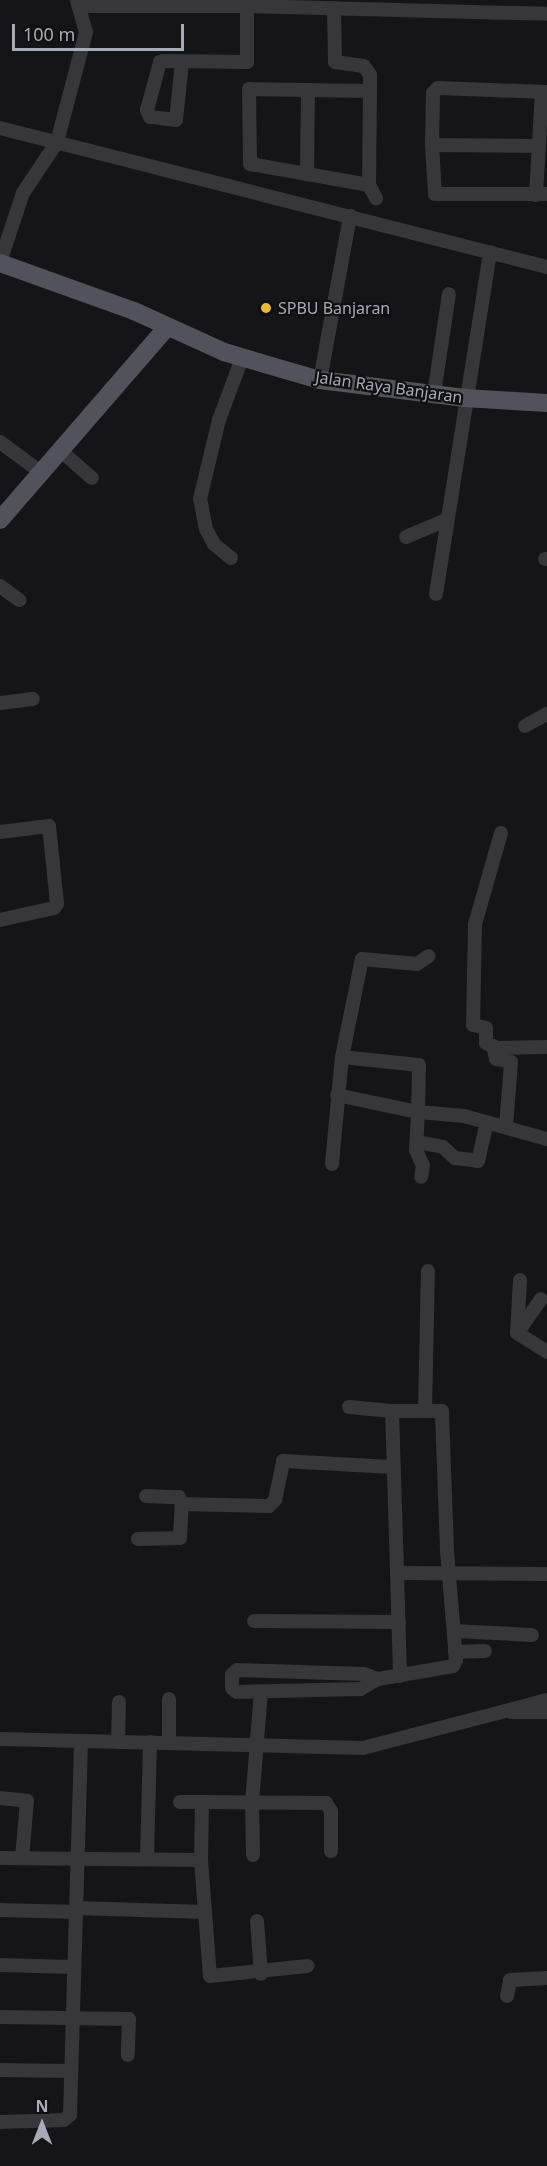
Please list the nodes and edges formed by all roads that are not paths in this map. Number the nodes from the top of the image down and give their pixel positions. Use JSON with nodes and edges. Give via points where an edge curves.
{"nodes":[{"id":1,"x":78,"y":3,"type":"edge"},
{"id":2,"x":247,"y":3,"type":"edge"},
{"id":3,"x":334,"y":8,"type":"junction"},
{"id":4,"x":547,"y":15,"type":"edge"},
{"id":5,"x":182,"y":62,"type":"dead end"},
{"id":6,"x":246,"y":62,"type":"junction"},
{"id":7,"x":249,"y":89,"type":"junction"},
{"id":8,"x":308,"y":90,"type":"junction"},
{"id":9,"x":370,"y":91,"type":"junction"},
{"id":10,"x":544,"y":92,"type":"edge"},
{"id":11,"x":0,"y":128,"type":"edge"},
{"id":12,"x":57,"y":142,"type":"junction"},
{"id":13,"x":432,"y":145,"type":"junction"},
{"id":14,"x":539,"y":146,"type":"junction"},
{"id":15,"x":307,"y":174,"type":"junction"},
{"id":16,"x":541,"y":194,"type":"edge"},
{"id":17,"x":350,"y":216,"type":"junction"},
{"id":18,"x":490,"y":252,"type":"junction"},
{"id":19,"x":0,"y":262,"type":"edge"},
{"id":20,"x":547,"y":267,"type":"edge"},
{"id":21,"x":449,"y":294,"type":"dead end"},
{"id":22,"x":167,"y":327,"type":"junction"},
{"id":23,"x":242,"y":358,"type":"junction"},
{"id":24,"x":320,"y":380,"type":"junction"},
{"id":25,"x":434,"y":394,"type":"junction"},
{"id":26,"x":465,"y":398,"type":"junction"},
{"id":27,"x":547,"y":403,"type":"edge"},
{"id":28,"x":0,"y":442,"type":"edge"},
{"id":29,"x":61,"y":451,"type":"junction"},
{"id":30,"x":42,"y":473,"type":"junction"},
{"id":31,"x":92,"y":478,"type":"dead end"},
{"id":32,"x":446,"y":519,"type":"junction"},
{"id":33,"x":0,"y":520,"type":"edge"},
{"id":34,"x":406,"y":537,"type":"dead end"},
{"id":35,"x":231,"y":558,"type":"dead end"},
{"id":36,"x":0,"y":586,"type":"edge"},
{"id":37,"x":436,"y":594,"type":"dead end"},
{"id":38,"x":19,"y":600,"type":"dead end"},
{"id":39,"x":33,"y":699,"type":"dead end"},
{"id":40,"x":0,"y":703,"type":"edge"},
{"id":41,"x":547,"y":714,"type":"edge"},
{"id":42,"x":525,"y":726,"type":"dead end"},
{"id":43,"x":0,"y":832,"type":"edge"},
{"id":44,"x":501,"y":833,"type":"dead end"},
{"id":45,"x":0,"y":920,"type":"edge"},
{"id":46,"x":429,"y":956,"type":"dead end"},
{"id":47,"x":547,"y":1047,"type":"edge"},
{"id":48,"x":494,"y":1048,"type":"junction"},
{"id":49,"x":342,"y":1057,"type":"junction"},
{"id":50,"x":337,"y":1095,"type":"junction"},
{"id":51,"x":418,"y":1112,"type":"junction"},
{"id":52,"x":487,"y":1123,"type":"junction"},
{"id":53,"x":506,"y":1127,"type":"junction"},
{"id":54,"x":543,"y":1138,"type":"edge"},
{"id":55,"x":417,"y":1142,"type":"junction"},
{"id":56,"x":332,"y":1164,"type":"dead end"},
{"id":57,"x":421,"y":1177,"type":"dead end"},
{"id":58,"x":428,"y":1271,"type":"dead end"},
{"id":59,"x":520,"y":1280,"type":"dead end"},
{"id":60,"x":541,"y":1299,"type":"dead end"},
{"id":61,"x":517,"y":1333,"type":"junction"},
{"id":62,"x":547,"y":1352,"type":"edge"},
{"id":63,"x":349,"y":1407,"type":"dead end"},
{"id":64,"x":392,"y":1411,"type":"junction"},
{"id":65,"x":425,"y":1411,"type":"junction"},
{"id":66,"x":392,"y":1467,"type":"junction"},
{"id":67,"x":146,"y":1496,"type":"dead end"},
{"id":68,"x":182,"y":1503,"type":"junction"},
{"id":69,"x":138,"y":1539,"type":"dead end"},
{"id":70,"x":397,"y":1573,"type":"junction"},
{"id":71,"x":449,"y":1574,"type":"junction"},
{"id":72,"x":543,"y":1574,"type":"edge"},
{"id":73,"x":254,"y":1621,"type":"dead end"},
{"id":74,"x":399,"y":1622,"type":"junction"},
{"id":75,"x":454,"y":1631,"type":"junction"},
{"id":76,"x":532,"y":1635,"type":"dead end"},
{"id":77,"x":485,"y":1651,"type":"dead end"},
{"id":78,"x":455,"y":1652,"type":"junction"},
{"id":79,"x":400,"y":1676,"type":"junction"},
{"id":80,"x":378,"y":1679,"type":"junction"},
{"id":81,"x":261,"y":1692,"type":"junction"},
{"id":82,"x":170,"y":1699,"type":"dead end"},
{"id":83,"x":547,"y":1700,"type":"edge"},
{"id":84,"x":119,"y":1702,"type":"dead end"},
{"id":85,"x":497,"y":1710,"type":"junction"},
{"id":86,"x":547,"y":1712,"type":"edge"},
{"id":87,"x":0,"y":1739,"type":"edge"},
{"id":88,"x":81,"y":1741,"type":"junction"},
{"id":89,"x":118,"y":1742,"type":"junction"},
{"id":90,"x":150,"y":1742,"type":"junction"},
{"id":91,"x":169,"y":1742,"type":"junction"},
{"id":92,"x":258,"y":1744,"type":"junction"},
{"id":93,"x":0,"y":1798,"type":"edge"},
{"id":94,"x":180,"y":1802,"type":"dead end"},
{"id":95,"x":202,"y":1803,"type":"junction"},
{"id":96,"x":252,"y":1803,"type":"junction"},
{"id":97,"x":331,"y":1851,"type":"dead end"},
{"id":98,"x":253,"y":1855,"type":"dead end"},
{"id":99,"x":0,"y":1858,"type":"edge"},
{"id":100,"x":22,"y":1858,"type":"junction"},
{"id":101,"x":147,"y":1858,"type":"junction"},
{"id":102,"x":79,"y":1859,"type":"junction"},
{"id":103,"x":201,"y":1860,"type":"junction"},
{"id":104,"x":0,"y":1910,"type":"edge"},
{"id":105,"x":76,"y":1910,"type":"junction"},
{"id":106,"x":204,"y":1912,"type":"junction"},
{"id":107,"x":257,"y":1921,"type":"dead end"},
{"id":108,"x":0,"y":1965,"type":"edge"},
{"id":109,"x":307,"y":1966,"type":"dead end"},
{"id":110,"x":74,"y":1967,"type":"junction"},
{"id":111,"x":261,"y":1974,"type":"junction"},
{"id":112,"x":547,"y":1978,"type":"edge"},
{"id":113,"x":507,"y":1996,"type":"dead end"},
{"id":114,"x":73,"y":2016,"type":"junction"},
{"id":115,"x":0,"y":2017,"type":"edge"},
{"id":116,"x":128,"y":2055,"type":"dead end"},
{"id":117,"x":0,"y":2070,"type":"edge"},
{"id":118,"x":70,"y":2071,"type":"junction"},
{"id":119,"x":0,"y":2122,"type":"edge"}],
"edges":[{"from":1,"to":2,"type":"street"},
{"from":1,"to":12,"type":"street","via":[[86,33]]},
{"from":2,"to":3,"type":"street"},
{"from":2,"to":6,"type":"street"},
{"from":3,"to":4,"type":"street"},
{"from":3,"to":9,"type":"street","via":[[335,62],[364,66],[370,75]]},
{"from":5,"to":6,"type":"street"},
{"from":6,"to":7,"type":"street"},
{"from":7,"to":8,"type":"street"},
{"from":7,"to":15,"type":"street","via":[[250,164]]},
{"from":8,"to":9,"type":"street"},
{"from":8,"to":15,"type":"street"},
{"from":9,"to":15,"type":"street","via":[[372,191]]},
{"from":10,"to":13,"type":"street","via":[[438,88],[434,93]]},
{"from":10,"to":14,"type":"street"},
{"from":11,"to":12,"type":"street"},
{"from":12,"to":17,"type":"street"},
{"from":12,"to":19,"type":"street","via":[[23,193]]},
{"from":13,"to":14,"type":"street"},
{"from":13,"to":16,"type":"street","via":[[435,194]]},
{"from":14,"to":16,"type":"street"},
{"from":17,"to":18,"type":"street"},
{"from":17,"to":24,"type":"street"},
{"from":18,"to":20,"type":"street"},
{"from":18,"to":26,"type":"street"},
{"from":19,"to":22,"type":"main road","name":"Jalan Raya Banjaran"},
{"from":21,"to":25,"type":"street"},
{"from":22,"to":23,"type":"main road","name":"Jalan Raya Banjaran"},
{"from":22,"to":29,"type":"main road"},
{"from":23,"to":24,"type":"main road","name":"Jalan Raya Banjaran"},
{"from":23,"to":35,"type":"street","via":[[219,420],[200,499],[213,544]]},
{"from":24,"to":25,"type":"main road","name":"Jalan Raya Banjaran"},
{"from":25,"to":26,"type":"main road","name":"Jalan Raya Banjaran"},
{"from":26,"to":27,"type":"main road","name":"Jalan Raya Banjaran"},
{"from":26,"to":32,"type":"street"},
{"from":28,"to":30,"type":"street"},
{"from":29,"to":30,"type":"main road"},
{"from":29,"to":31,"type":"street"},
{"from":30,"to":33,"type":"main road"},
{"from":32,"to":34,"type":"street"},
{"from":32,"to":37,"type":"street"},
{"from":36,"to":38,"type":"street"},
{"from":39,"to":40,"type":"street"},
{"from":41,"to":42,"type":"street"},
{"from":43,"to":45,"type":"street","via":[[49,826],[57,904],[54,908]]},
{"from":44,"to":48,"type":"street","via":[[472,942],[473,1025],[485,1027],[486,1043]]},
{"from":46,"to":49,"type":"street","via":[[417,964],[362,959]]},
{"from":47,"to":48,"type":"street"},
{"from":48,"to":53,"type":"street","via":[[496,1059],[512,1062]]},
{"from":49,"to":50,"type":"street"},
{"from":49,"to":51,"type":"street","via":[[418,1065]]},
{"from":50,"to":51,"type":"street"},
{"from":50,"to":56,"type":"street"},
{"from":51,"to":52,"type":"street","via":[[464,1116]]},
{"from":51,"to":55,"type":"street"},
{"from":52,"to":53,"type":"street"},
{"from":52,"to":55,"type":"street","via":[[478,1161],[455,1158],[443,1148]]},
{"from":53,"to":54,"type":"street"},
{"from":55,"to":57,"type":"street"},
{"from":58,"to":65,"type":"street"},
{"from":59,"to":61,"type":"street"},
{"from":60,"to":61,"type":"street"},
{"from":61,"to":62,"type":"street"},
{"from":63,"to":64,"type":"street"},
{"from":64,"to":65,"type":"street"},
{"from":64,"to":66,"type":"street"},
{"from":65,"to":71,"type":"street","via":[[442,1411]]},
{"from":66,"to":68,"type":"street","via":[[283,1461],[275,1500],[269,1506]]},
{"from":66,"to":70,"type":"street"},
{"from":67,"to":68,"type":"street","via":[[179,1497]]},
{"from":68,"to":69,"type":"street","via":[[180,1538]]},
{"from":70,"to":71,"type":"street"},
{"from":70,"to":74,"type":"street"},
{"from":71,"to":72,"type":"street"},
{"from":71,"to":75,"type":"street"},
{"from":73,"to":74,"type":"street"},
{"from":74,"to":79,"type":"street"},
{"from":75,"to":76,"type":"street"},
{"from":75,"to":78,"type":"street"},
{"from":77,"to":78,"type":"street"},
{"from":78,"to":79,"type":"street","via":[[453,1666],[444,1670]]},
{"from":79,"to":80,"type":"street"},
{"from":80,"to":81,"type":"street","via":[[361,1689]]},
{"from":80,"to":81,"type":"street","via":[[364,1674],[233,1672],[235,1691]]},
{"from":81,"to":92,"type":"street"},
{"from":82,"to":91,"type":"street"},
{"from":83,"to":85,"type":"street"},
{"from":84,"to":89,"type":"street"},
{"from":85,"to":86,"type":"street"},
{"from":85,"to":92,"type":"street","via":[[373,1747]]},
{"from":87,"to":88,"type":"street"},
{"from":88,"to":89,"type":"street"},
{"from":88,"to":102,"type":"street"},
{"from":89,"to":90,"type":"street"},
{"from":90,"to":91,"type":"street"},
{"from":90,"to":101,"type":"street"},
{"from":91,"to":92,"type":"street"},
{"from":92,"to":96,"type":"street"},
{"from":93,"to":100,"type":"street","via":[[27,1801]]},
{"from":94,"to":95,"type":"street"},
{"from":95,"to":96,"type":"street"},
{"from":95,"to":103,"type":"street"},
{"from":96,"to":97,"type":"street","via":[[326,1803],[331,1810]]},
{"from":96,"to":98,"type":"street"},
{"from":99,"to":100,"type":"street"},
{"from":100,"to":102,"type":"street"},
{"from":101,"to":102,"type":"street"},
{"from":101,"to":103,"type":"street"},
{"from":102,"to":105,"type":"street"},
{"from":103,"to":106,"type":"street"},
{"from":104,"to":105,"type":"street"},
{"from":105,"to":106,"type":"street"},
{"from":105,"to":110,"type":"street"},
{"from":106,"to":111,"type":"street","via":[[209,1974],[218,1978]]},
{"from":107,"to":111,"type":"street"},
{"from":108,"to":110,"type":"street"},
{"from":109,"to":111,"type":"street"},
{"from":110,"to":114,"type":"street"},
{"from":112,"to":113,"type":"street","via":[[510,1980]]},
{"from":114,"to":115,"type":"street"},
{"from":114,"to":116,"type":"street","via":[[129,2019]]},
{"from":114,"to":118,"type":"street"},
{"from":117,"to":118,"type":"street"},
{"from":118,"to":119,"type":"street","via":[[68,2118]]}]}
